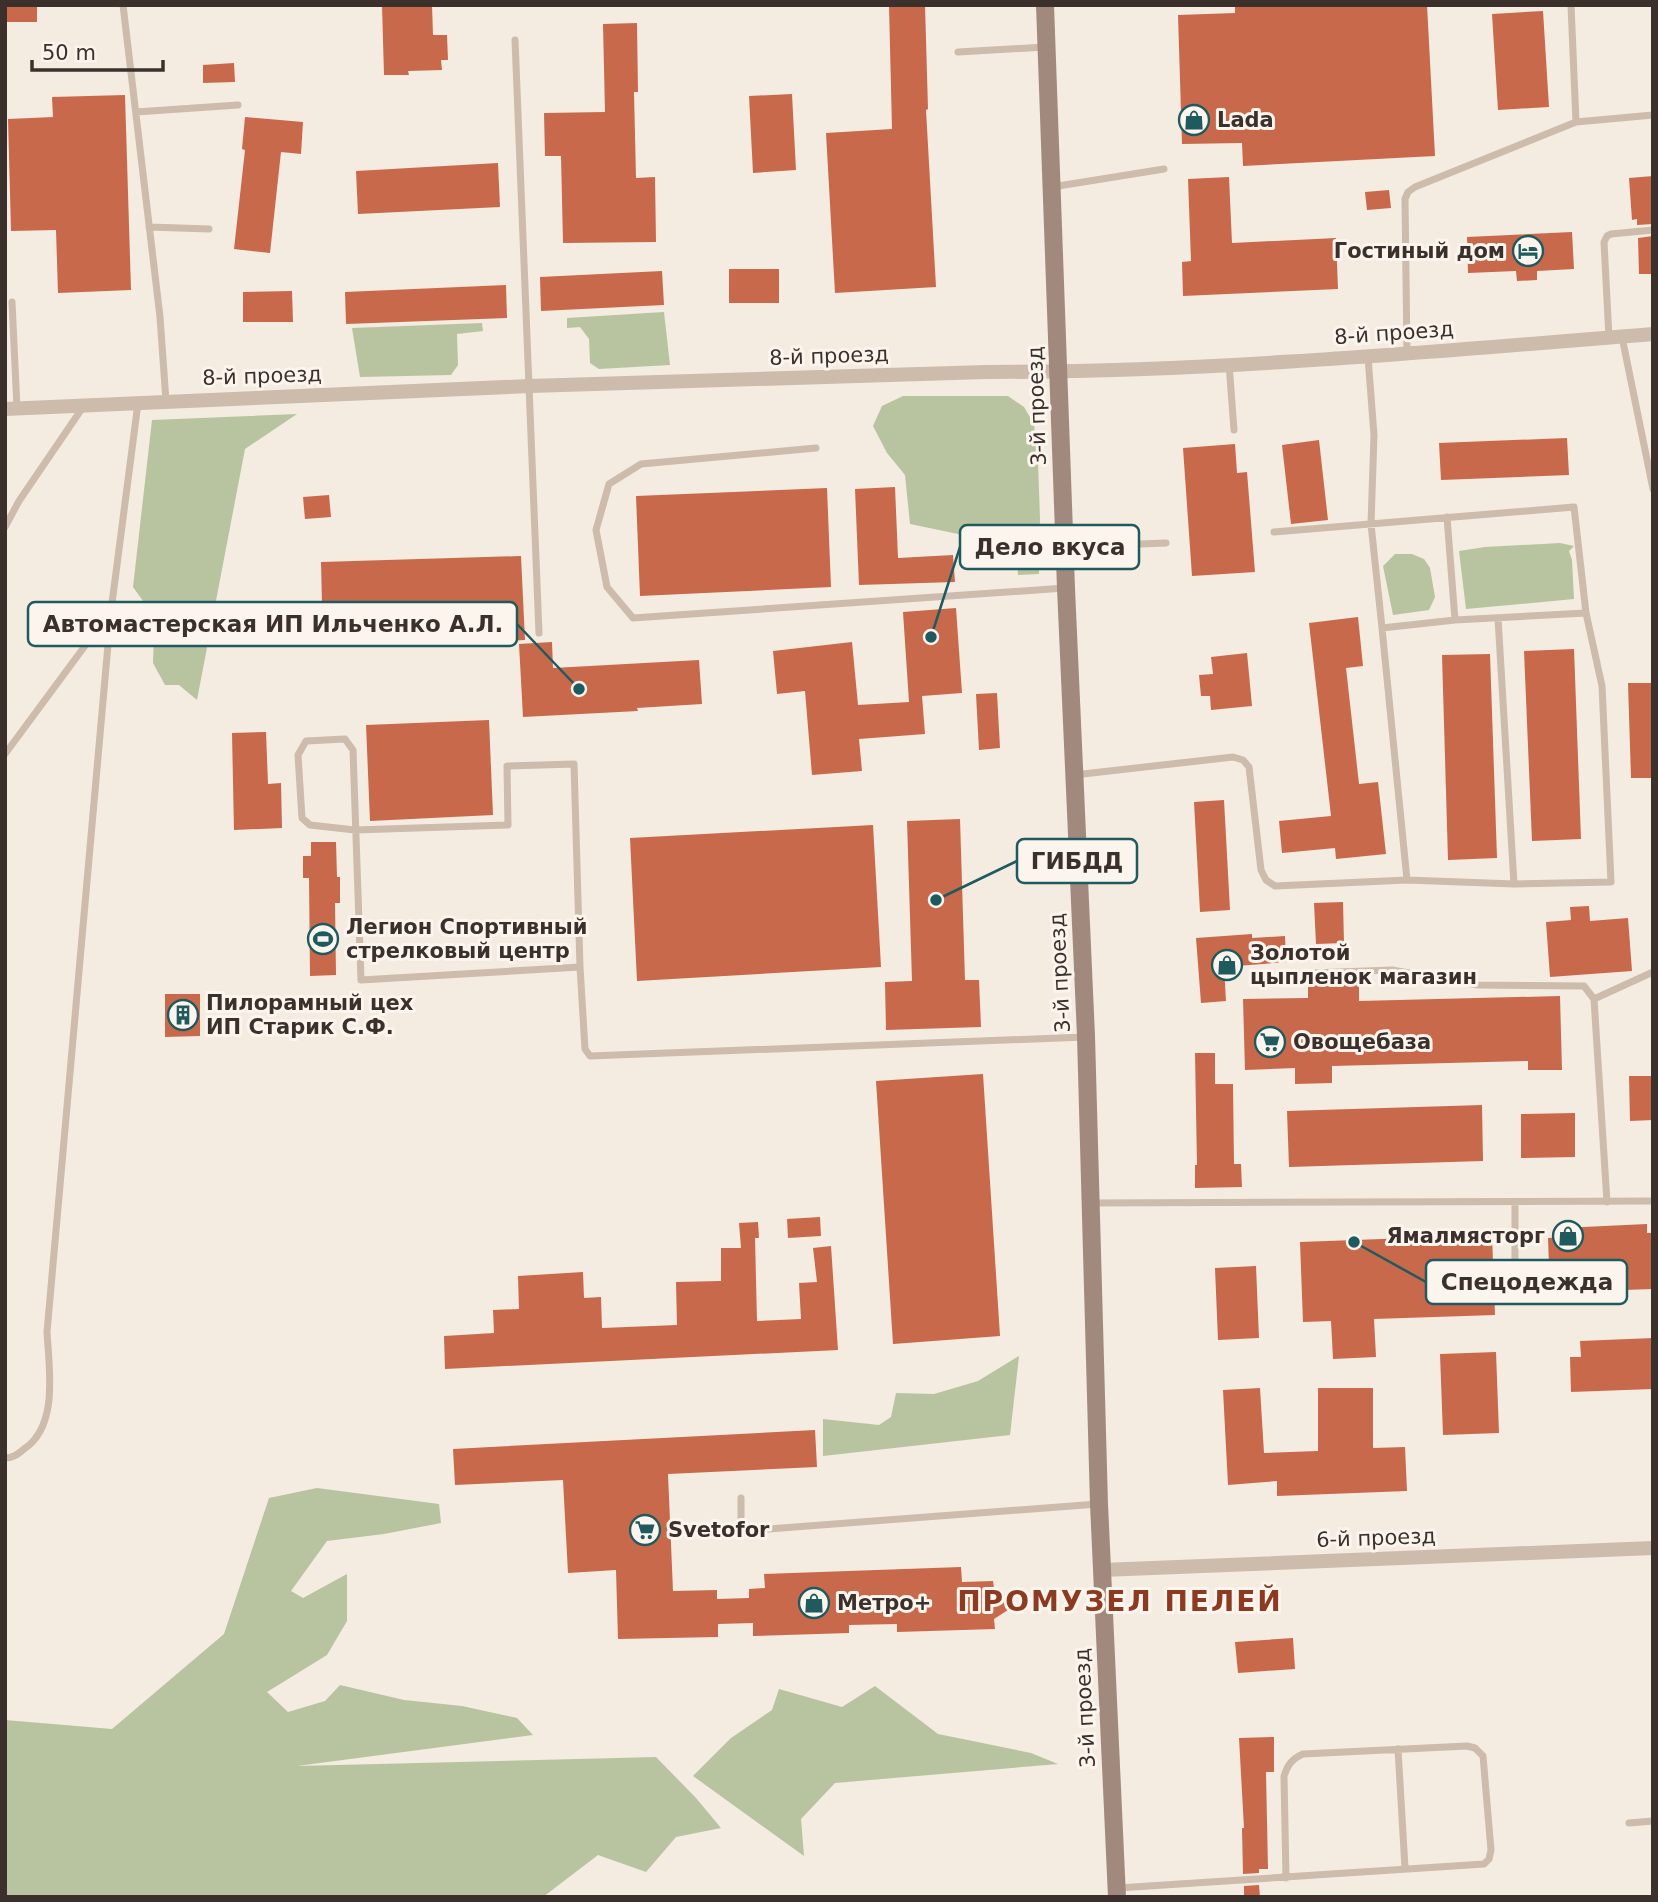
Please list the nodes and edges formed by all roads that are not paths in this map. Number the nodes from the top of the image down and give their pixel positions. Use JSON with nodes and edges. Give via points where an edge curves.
{"nodes":[{"id":1,"x":122,"y":5,"type":"edge"},
{"id":2,"x":1045,"y":5,"type":"edge"},
{"id":3,"x":1571,"y":5,"type":"edge"},
{"id":4,"x":515,"y":40,"type":"dead end"},
{"id":5,"x":1047,"y":47,"type":"junction"},
{"id":6,"x":958,"y":52,"type":"dead end"},
{"id":7,"x":238,"y":105,"type":"dead end"},
{"id":8,"x":135,"y":112,"type":"junction"},
{"id":9,"x":1653,"y":115,"type":"edge"},
{"id":10,"x":1576,"y":122,"type":"junction"},
{"id":11,"x":1164,"y":169,"type":"dead end"},
{"id":12,"x":1052,"y":187,"type":"junction"},
{"id":13,"x":149,"y":228,"type":"junction"},
{"id":14,"x":209,"y":229,"type":"dead end"},
{"id":15,"x":1653,"y":230,"type":"edge"},
{"id":16,"x":12,"y":302,"type":"dead end"},
{"id":17,"x":1653,"y":334,"type":"edge"},
{"id":18,"x":1615,"y":337,"type":"junction"},
{"id":19,"x":1407,"y":354,"type":"junction"},
{"id":20,"x":1367,"y":357,"type":"junction"},
{"id":21,"x":1229,"y":364,"type":"junction"},
{"id":22,"x":1059,"y":372,"type":"junction"},
{"id":23,"x":530,"y":386,"type":"junction"},
{"id":24,"x":166,"y":401,"type":"junction"},
{"id":25,"x":138,"y":403,"type":"junction"},
{"id":26,"x":84,"y":406,"type":"junction"},
{"id":27,"x":11,"y":409,"type":"edge"},
{"id":28,"x":1234,"y":430,"type":"dead end"},
{"id":29,"x":816,"y":448,"type":"dead end"},
{"id":30,"x":1653,"y":489,"type":"edge"},
{"id":31,"x":1447,"y":517,"type":"junction"},
{"id":32,"x":1371,"y":524,"type":"junction"},
{"id":33,"x":5,"y":527,"type":"edge"},
{"id":34,"x":1274,"y":532,"type":"dead end"},
{"id":35,"x":1166,"y":543,"type":"dead end"},
{"id":36,"x":1065,"y":547,"type":"junction"},
{"id":37,"x":1066,"y":588,"type":"junction"},
{"id":38,"x":111,"y":611,"type":"junction"},
{"id":39,"x":1586,"y":613,"type":"junction"},
{"id":40,"x":1498,"y":618,"type":"junction"},
{"id":41,"x":1455,"y":620,"type":"junction"},
{"id":42,"x":1382,"y":628,"type":"junction"},
{"id":43,"x":539,"y":633,"type":"dead end"},
{"id":44,"x":5,"y":754,"type":"edge"},
{"id":45,"x":1074,"y":775,"type":"junction"},
{"id":46,"x":355,"y":830,"type":"junction"},
{"id":47,"x":1407,"y":880,"type":"junction"},
{"id":48,"x":1514,"y":884,"type":"junction"},
{"id":49,"x":580,"y":967,"type":"junction"},
{"id":50,"x":1653,"y":972,"type":"edge"},
{"id":51,"x":1286,"y":974,"type":"dead end"},
{"id":52,"x":1594,"y":999,"type":"junction"},
{"id":53,"x":1086,"y":1037,"type":"junction"},
{"id":54,"x":1653,"y":1201,"type":"edge"},
{"id":55,"x":1607,"y":1202,"type":"junction"},
{"id":56,"x":1091,"y":1203,"type":"junction"},
{"id":57,"x":1515,"y":1203,"type":"junction"},
{"id":58,"x":1515,"y":1299,"type":"dead end"},
{"id":59,"x":5,"y":1458,"type":"edge"},
{"id":60,"x":741,"y":1499,"type":"dead end"},
{"id":61,"x":1099,"y":1504,"type":"junction"},
{"id":62,"x":1653,"y":1548,"type":"edge"},
{"id":63,"x":1102,"y":1570,"type":"junction"},
{"id":64,"x":1398,"y":1749,"type":"junction"},
{"id":65,"x":1653,"y":1821,"type":"edge"},
{"id":66,"x":1629,"y":1823,"type":"dead end"},
{"id":67,"x":1405,"y":1868,"type":"junction"},
{"id":68,"x":1286,"y":1878,"type":"junction"},
{"id":69,"x":1117,"y":1892,"type":"edge"}],
"edges":[{"from":1,"to":8,"type":"lane"},
{"from":2,"to":5,"type":"street","name":"3-й проезд"},
{"from":3,"to":10,"type":"lane"},
{"from":4,"to":23,"type":"lane"},
{"from":5,"to":6,"type":"lane"},
{"from":5,"to":12,"type":"street","name":"3-й проезд"},
{"from":7,"to":8,"type":"lane"},
{"from":8,"to":13,"type":"lane"},
{"from":9,"to":10,"type":"lane"},
{"from":10,"to":19,"type":"lane","via":[[1408,192]]},
{"from":11,"to":12,"type":"lane"},
{"from":12,"to":22,"type":"street","name":"3-й проезд"},
{"from":13,"to":14,"type":"lane"},
{"from":13,"to":24,"type":"lane"},
{"from":15,"to":18,"type":"lane","via":[[1611,234],[1604,242]]},
{"from":16,"to":27,"type":"lane"},
{"from":17,"to":18,"type":"street","name":"8-й проезд"},
{"from":18,"to":19,"type":"street","name":"8-й проезд"},
{"from":18,"to":30,"type":"lane"},
{"from":19,"to":20,"type":"street","name":"8-й проезд"},
{"from":20,"to":21,"type":"street","name":"8-й проезд"},
{"from":20,"to":32,"type":"lane","via":[[1374,435]]},
{"from":21,"to":22,"type":"street","name":"8-й проезд"},
{"from":21,"to":28,"type":"lane"},
{"from":22,"to":23,"type":"street","name":"8-й проезд"},
{"from":22,"to":36,"type":"street","name":"3-й проезд"},
{"from":23,"to":24,"type":"street","name":"8-й проезд"},
{"from":23,"to":43,"type":"lane"},
{"from":24,"to":25,"type":"street","name":"8-й проезд"},
{"from":25,"to":26,"type":"street","name":"8-й проезд"},
{"from":25,"to":38,"type":"lane"},
{"from":26,"to":27,"type":"street","name":"8-й проезд"},
{"from":26,"to":33,"type":"lane"},
{"from":29,"to":37,"type":"lane","via":[[641,464],[609,484],[596,530],[607,587],[633,618]]},
{"from":31,"to":32,"type":"lane"},
{"from":31,"to":39,"type":"lane","via":[[1574,508]]},
{"from":31,"to":41,"type":"lane"},
{"from":32,"to":34,"type":"lane"},
{"from":32,"to":42,"type":"lane"},
{"from":35,"to":36,"type":"lane"},
{"from":36,"to":37,"type":"street","name":"3-й проезд"},
{"from":37,"to":45,"type":"street","name":"3-й проезд"},
{"from":38,"to":44,"type":"lane"},
{"from":38,"to":59,"type":"lane","via":[[47,1332],[50,1401],[36,1442]]},
{"from":39,"to":40,"type":"lane"},
{"from":39,"to":48,"type":"lane","via":[[1602,686],[1611,882]]},
{"from":40,"to":41,"type":"lane"},
{"from":40,"to":48,"type":"lane"},
{"from":41,"to":42,"type":"lane"},
{"from":42,"to":47,"type":"lane"},
{"from":45,"to":47,"type":"lane","via":[[1233,757],[1243,760],[1249,767],[1266,880],[1275,886]]},
{"from":45,"to":53,"type":"street","name":"3-й проезд"},
{"from":46,"to":46,"type":"lane","via":[[353,750],[345,739],[306,741],[298,755],[302,818],[310,825]]},
{"from":46,"to":49,"type":"lane","via":[[361,980]]},
{"from":46,"to":49,"type":"lane","via":[[509,825],[508,766],[574,764]]},
{"from":47,"to":48,"type":"lane"},
{"from":49,"to":53,"type":"lane","via":[[585,1049],[590,1056]]},
{"from":50,"to":52,"type":"lane"},
{"from":51,"to":52,"type":"lane","via":[[1392,970],[1478,985],[1584,986]]},
{"from":52,"to":55,"type":"lane"},
{"from":53,"to":56,"type":"street","name":"3-й проезд"},
{"from":54,"to":55,"type":"lane"},
{"from":55,"to":57,"type":"lane"},
{"from":56,"to":57,"type":"lane"},
{"from":56,"to":61,"type":"street","name":"3-й проезд"},
{"from":57,"to":58,"type":"lane"},
{"from":60,"to":61,"type":"lane","via":[[741,1531]]},
{"from":61,"to":63,"type":"street","name":"3-й проезд"},
{"from":62,"to":63,"type":"street","name":"6-й проезд"},
{"from":63,"to":69,"type":"street","name":"3-й проезд"},
{"from":64,"to":67,"type":"lane"},
{"from":64,"to":67,"type":"lane","via":[[1467,1746],[1483,1756],[1491,1850],[1484,1864]]},
{"from":64,"to":68,"type":"lane","via":[[1293,1758],[1284,1776]]},
{"from":65,"to":66,"type":"lane"},
{"from":67,"to":68,"type":"lane"},
{"from":68,"to":69,"type":"lane"}]}
